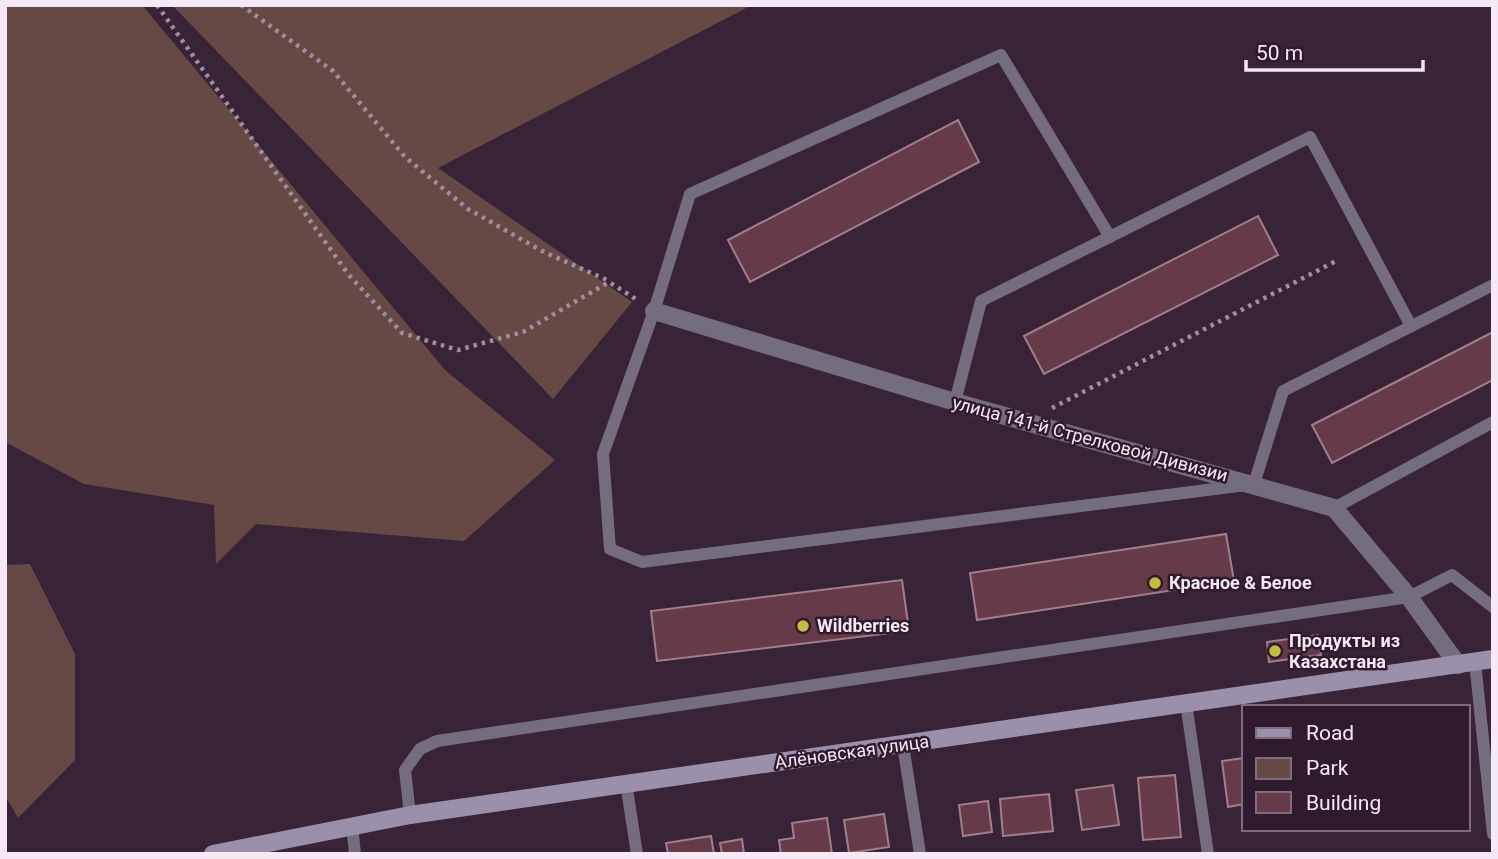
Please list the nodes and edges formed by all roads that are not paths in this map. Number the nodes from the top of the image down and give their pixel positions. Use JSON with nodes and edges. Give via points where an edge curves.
{"nodes":[{"id":1,"x":1110,"y":237,"type":"junction"},
{"id":2,"x":1493,"y":285,"type":"edge"},
{"id":3,"x":654,"y":311,"type":"junction"},
{"id":4,"x":1411,"y":326,"type":"junction"},
{"id":5,"x":955,"y":402,"type":"junction"},
{"id":6,"x":1493,"y":422,"type":"edge"},
{"id":7,"x":1254,"y":484,"type":"junction"},
{"id":8,"x":1334,"y":508,"type":"junction"},
{"id":9,"x":1409,"y":597,"type":"junction"},
{"id":10,"x":1493,"y":607,"type":"edge"},
{"id":11,"x":1493,"y":659,"type":"edge"},
{"id":12,"x":1466,"y":663,"type":"junction"},
{"id":13,"x":1186,"y":703,"type":"junction"},
{"id":14,"x":904,"y":745,"type":"junction"},
{"id":15,"x":626,"y":783,"type":"junction"},
{"id":16,"x":411,"y":815,"type":"junction"},
{"id":17,"x":352,"y":825,"type":"junction"},
{"id":18,"x":1493,"y":834,"type":"edge"},
{"id":19,"x":213,"y":854,"type":"edge"},
{"id":20,"x":355,"y":854,"type":"edge"},
{"id":21,"x":637,"y":854,"type":"edge"},
{"id":22,"x":920,"y":854,"type":"edge"},
{"id":23,"x":1208,"y":854,"type":"edge"}],
"edges":[{"from":1,"to":3,"type":"lane","via":[[1002,55],[690,194]]},
{"from":1,"to":4,"type":"lane","via":[[1310,137]]},
{"from":1,"to":5,"type":"lane","via":[[981,301]]},
{"from":2,"to":4,"type":"lane"},
{"from":3,"to":5,"type":"street","name":"улица 141-й Стрелковой Дивизии"},
{"from":3,"to":7,"type":"lane","via":[[603,454],[610,549],[642,562]]},
{"from":4,"to":7,"type":"lane","via":[[1283,391]]},
{"from":5,"to":7,"type":"street","name":"улица 141-й Стрелковой Дивизии"},
{"from":6,"to":8,"type":"lane"},
{"from":7,"to":8,"type":"street","name":"улица 141-й Стрелковой Дивизии"},
{"from":8,"to":9,"type":"street"},
{"from":9,"to":10,"type":"lane","via":[[1452,575]]},
{"from":9,"to":12,"type":"street"},
{"from":9,"to":16,"type":"lane","via":[[437,741],[420,749],[405,770]]},
{"from":11,"to":12,"type":"street","name":"Алёновская улица"},
{"from":12,"to":13,"type":"street","name":"Алёновская улица"},
{"from":12,"to":18,"type":"lane"},
{"from":13,"to":14,"type":"street","name":"Алёновская улица"},
{"from":13,"to":23,"type":"lane"},
{"from":14,"to":15,"type":"street","name":"Алёновская улица"},
{"from":14,"to":22,"type":"lane"},
{"from":15,"to":16,"type":"street","name":"Алёновская улица"},
{"from":15,"to":21,"type":"lane"},
{"from":16,"to":17,"type":"street","name":"Алёновская улица"},
{"from":17,"to":19,"type":"street","name":"Алёновская улица"},
{"from":17,"to":20,"type":"lane"}]}
